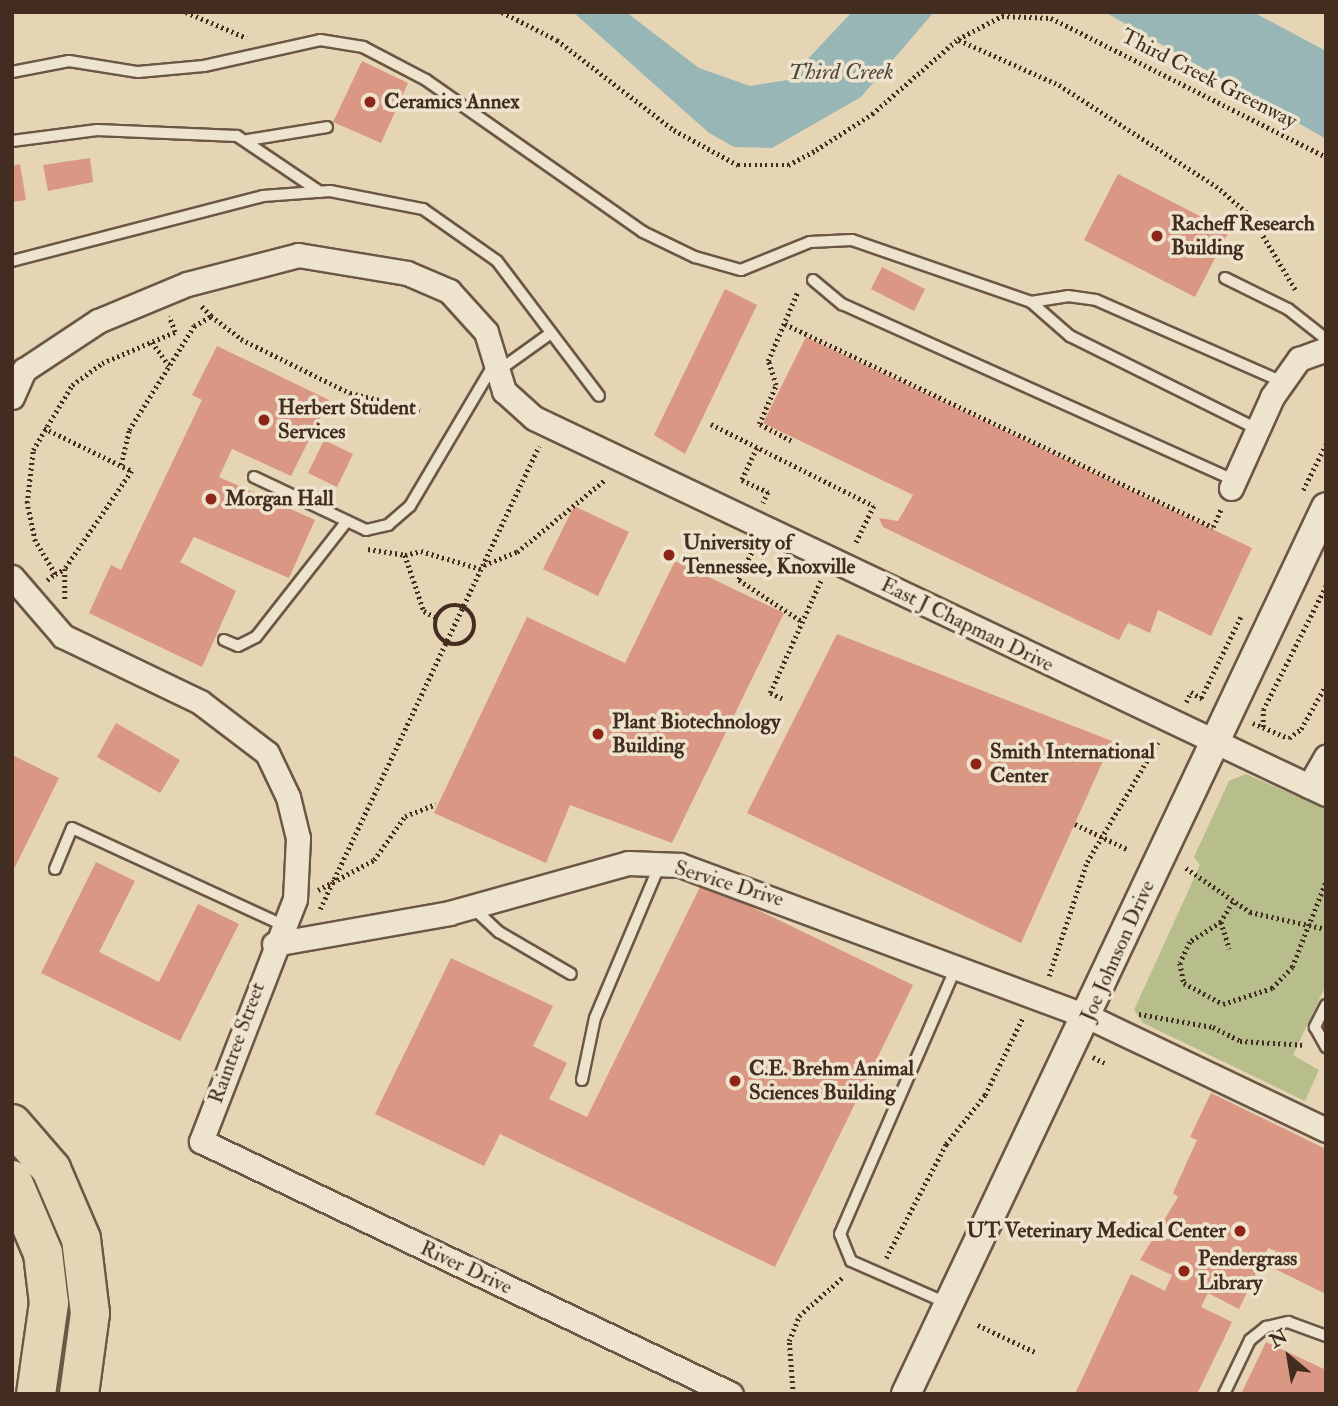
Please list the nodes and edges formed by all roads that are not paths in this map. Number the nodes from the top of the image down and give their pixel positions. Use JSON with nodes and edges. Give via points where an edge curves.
{"nodes":[{"id":1,"x":12,"y":72,"type":"edge"},
{"id":2,"x":327,"y":127,"type":"dead end"},
{"id":3,"x":12,"y":141,"type":"edge"},
{"id":4,"x":248,"y":141,"type":"junction"},
{"id":5,"x":320,"y":191,"type":"junction"},
{"id":6,"x":12,"y":261,"type":"edge"},
{"id":7,"x":1225,"y":278,"type":"dead end"},
{"id":8,"x":813,"y":279,"type":"road end"},
{"id":9,"x":1031,"y":302,"type":"junction"},
{"id":10,"x":551,"y":333,"type":"junction"},
{"id":11,"x":1326,"y":339,"type":"edge"},
{"id":12,"x":1326,"y":349,"type":"edge"},
{"id":13,"x":497,"y":366,"type":"junction"},
{"id":14,"x":1283,"y":382,"type":"junction"},
{"id":15,"x":599,"y":396,"type":"dead end"},
{"id":16,"x":12,"y":397,"type":"edge"},
{"id":17,"x":1258,"y":429,"type":"junction"},
{"id":18,"x":254,"y":477,"type":"dead end"},
{"id":19,"x":1233,"y":484,"type":"joint"},
{"id":20,"x":1326,"y":508,"type":"edge"},
{"id":21,"x":347,"y":521,"type":"junction"},
{"id":22,"x":12,"y":577,"type":"edge"},
{"id":23,"x":224,"y":640,"type":"dead end"},
{"id":24,"x":1213,"y":742,"type":"junction"},
{"id":25,"x":1326,"y":756,"type":"edge"},
{"id":26,"x":1318,"y":790,"type":"edge"},
{"id":27,"x":660,"y":864,"type":"junction"},
{"id":28,"x":55,"y":869,"type":"dead end"},
{"id":29,"x":471,"y":907,"type":"junction"},
{"id":30,"x":278,"y":934,"type":"junction"},
{"id":31,"x":955,"y":969,"type":"junction"},
{"id":32,"x":571,"y":974,"type":"dead end"},
{"id":33,"x":1326,"y":1005,"type":"edge"},
{"id":34,"x":1089,"y":1017,"type":"junction"},
{"id":35,"x":1322,"y":1044,"type":"edge"},
{"id":36,"x":582,"y":1080,"type":"dead end"},
{"id":37,"x":12,"y":1125,"type":"edge"},
{"id":38,"x":1326,"y":1130,"type":"edge"},
{"id":39,"x":201,"y":1141,"type":"joint"},
{"id":40,"x":12,"y":1180,"type":"edge"},
{"id":41,"x":951,"y":1305,"type":"junction"},
{"id":42,"x":1326,"y":1336,"type":"edge"},
{"id":43,"x":36,"y":1394,"type":"edge"},
{"id":44,"x":79,"y":1394,"type":"edge"},
{"id":45,"x":731,"y":1394,"type":"edge"},
{"id":46,"x":906,"y":1394,"type":"edge"},
{"id":47,"x":1224,"y":1394,"type":"edge"}],
"edges":[{"from":1,"to":9,"type":"lane","via":[[69,61],[138,72],[320,40],[363,47],[426,80],[643,232],[695,257],[741,270],[810,242],[852,240]]},
{"from":2,"to":4,"type":"lane"},
{"from":3,"to":4,"type":"lane","via":[[97,130]]},
{"from":4,"to":5,"type":"lane"},
{"from":5,"to":6,"type":"lane","via":[[263,196]]},
{"from":5,"to":10,"type":"lane","via":[[423,209],[497,261]]},
{"from":7,"to":11,"type":"lane","via":[[1288,309]]},
{"from":8,"to":19,"type":"lane","via":[[842,304]]},
{"from":9,"to":14,"type":"lane","via":[[1069,296],[1096,300]]},
{"from":9,"to":17,"type":"lane","via":[[1070,337]]},
{"from":10,"to":13,"type":"lane"},
{"from":10,"to":15,"type":"lane"},
{"from":12,"to":14,"type":"street","via":[[1299,359]]},
{"from":13,"to":16,"type":"street","name":"East J Chapman Drive","via":[[486,332],[449,291],[407,273],[298,255],[187,284],[99,321],[24,370]]},
{"from":13,"to":21,"type":"lane","via":[[410,506],[388,525],[366,530]]},
{"from":13,"to":24,"type":"street","name":"East J Chapman Drive","via":[[505,391],[541,421],[755,532],[831,559]]},
{"from":14,"to":17,"type":"street"},
{"from":17,"to":19,"type":"street"},
{"from":18,"to":21,"type":"lane"},
{"from":20,"to":24,"type":"street","name":"Joe Johnson Drive"},
{"from":21,"to":23,"type":"lane","via":[[256,637],[238,646]]},
{"from":22,"to":30,"type":"street","name":"Raintree Street","via":[[63,636],[200,702],[267,753],[298,838],[295,900]]},
{"from":24,"to":26,"type":"street","name":"East J Chapman Drive"},
{"from":24,"to":34,"type":"street","name":"Joe Johnson Drive"},
{"from":25,"to":26,"type":"street"},
{"from":27,"to":29,"type":"street","name":"Service Drive","via":[[628,863]]},
{"from":27,"to":31,"type":"street","name":"Service Drive","via":[[680,865],[814,911]]},
{"from":27,"to":36,"type":"lane","via":[[595,1018]]},
{"from":28,"to":30,"type":"lane","via":[[72,828]]},
{"from":29,"to":30,"type":"street","name":"Service Drive"},
{"from":29,"to":32,"type":"lane","via":[[499,932]]},
{"from":30,"to":39,"type":"street","name":"Raintree Street"},
{"from":31,"to":34,"type":"street","name":"Service Drive"},
{"from":31,"to":41,"type":"lane","via":[[840,1234],[841,1249],[861,1265]]},
{"from":33,"to":35,"type":"lane","via":[[1315,1027]]},
{"from":34,"to":38,"type":"street","name":"Service Drive"},
{"from":34,"to":41,"type":"street","name":"Joe Johnson Drive"},
{"from":37,"to":44,"type":"highway","via":[[51,1170],[81,1239],[90,1313]]},
{"from":39,"to":45,"type":"street","name":"River Drive"},
{"from":40,"to":43,"type":"highway","via":[[43,1253],[49,1303]]},
{"from":41,"to":46,"type":"street","name":"Joe Johnson Drive"},
{"from":42,"to":47,"type":"lane","via":[[1288,1322],[1266,1326],[1250,1340]]}]}
